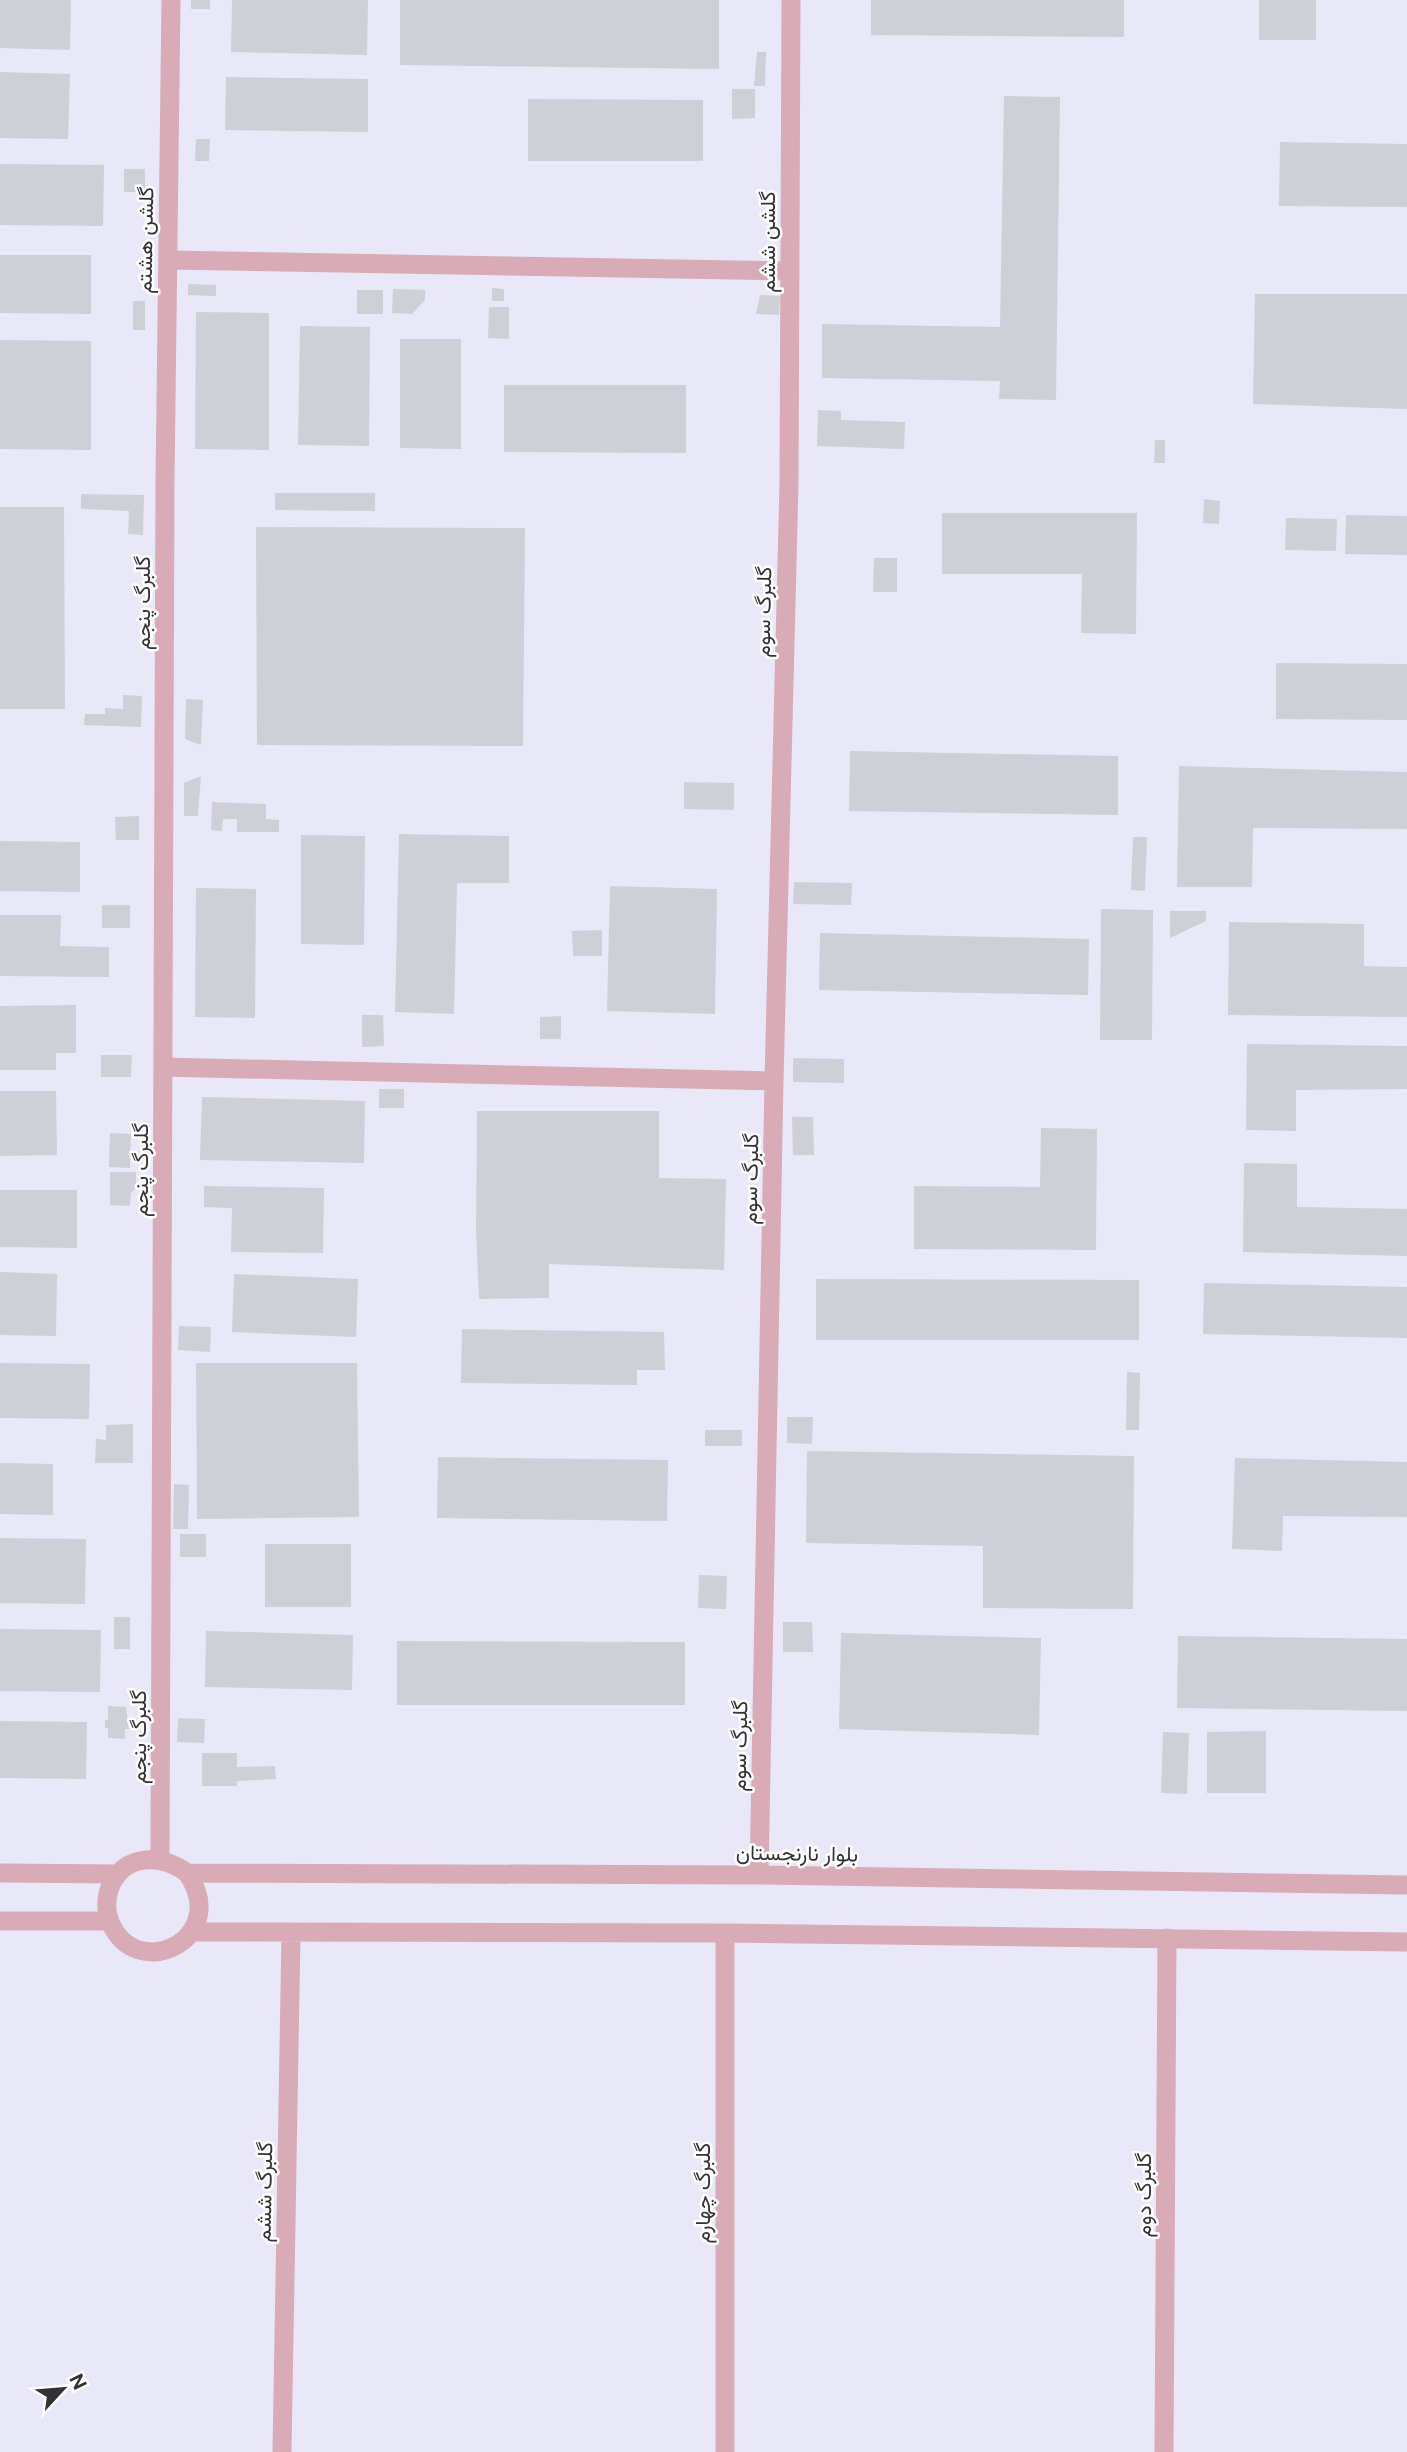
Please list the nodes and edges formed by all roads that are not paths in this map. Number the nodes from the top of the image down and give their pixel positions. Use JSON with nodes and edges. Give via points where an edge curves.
{"nodes":[{"id":1,"x":171,"y":0,"type":"edge"},
{"id":2,"x":791,"y":0,"type":"edge"},
{"id":3,"x":168,"y":260,"type":"junction"},
{"id":4,"x":790,"y":271,"type":"junction"},
{"id":5,"x":165,"y":481,"type":"joint"},
{"id":6,"x":789,"y":484,"type":"joint"},
{"id":7,"x":163,"y":1067,"type":"junction"},
{"id":8,"x":775,"y":1081,"type":"junction"},
{"id":9,"x":160,"y":1859,"type":"junction"},
{"id":10,"x":0,"y":1873,"type":"edge"},
{"id":11,"x":187,"y":1873,"type":"junction"},
{"id":12,"x":118,"y":1874,"type":"junction"},
{"id":13,"x":759,"y":1875,"type":"junction"},
{"id":14,"x":1407,"y":1885,"type":"edge"},
{"id":15,"x":0,"y":1921,"type":"edge"},
{"id":16,"x":110,"y":1921,"type":"junction"},
{"id":17,"x":191,"y":1932,"type":"junction"},
{"id":18,"x":291,"y":1933,"type":"junction"},
{"id":19,"x":725,"y":1933,"type":"junction"},
{"id":20,"x":1167,"y":1938,"type":"junction"},
{"id":21,"x":1407,"y":1942,"type":"edge"},
{"id":22,"x":282,"y":2452,"type":"edge"},
{"id":23,"x":724,"y":2452,"type":"edge"},
{"id":24,"x":1164,"y":2452,"type":"edge"}],
"edges":[{"from":1,"to":3,"type":"street","name":"گلشن هشتم"},
{"from":2,"to":4,"type":"street","name":"گلشن ششم"},
{"from":3,"to":4,"type":"street"},
{"from":3,"to":5,"type":"street","name":"گلشن هشتم"},
{"from":4,"to":6,"type":"street","name":"گلشن ششم"},
{"from":5,"to":7,"type":"street","name":"گلبرگ پنجم"},
{"from":6,"to":8,"type":"street","name":"گلبرگ سوم"},
{"from":7,"to":8,"type":"street"},
{"from":7,"to":9,"type":"street","name":"گلبرگ پنجم"},
{"from":8,"to":13,"type":"street","name":"گلبرگ سوم"},
{"from":9,"to":11,"type":"street","name":"بلوار نارنجستان"},
{"from":9,"to":12,"type":"street","via":[[137,1862]]},
{"from":10,"to":12,"type":"street"},
{"from":11,"to":13,"type":"street","name":"بلوار نارنجستان"},
{"from":11,"to":17,"type":"street","via":[[200,1908]]},
{"from":12,"to":16,"type":"street","via":[[107,1897]]},
{"from":13,"to":14,"type":"street","name":"بلوار نارنجستان"},
{"from":15,"to":16,"type":"street"},
{"from":16,"to":17,"type":"street","via":[[127,1944],[140,1950],[169,1949]]},
{"from":17,"to":18,"type":"street"},
{"from":18,"to":19,"type":"street"},
{"from":18,"to":22,"type":"street","name":"گلبرگ ششم"},
{"from":19,"to":20,"type":"street"},
{"from":19,"to":23,"type":"street","name":"گلبرگ چهارم"},
{"from":20,"to":21,"type":"street"},
{"from":20,"to":24,"type":"street","name":"گلبرگ دوم"}]}
